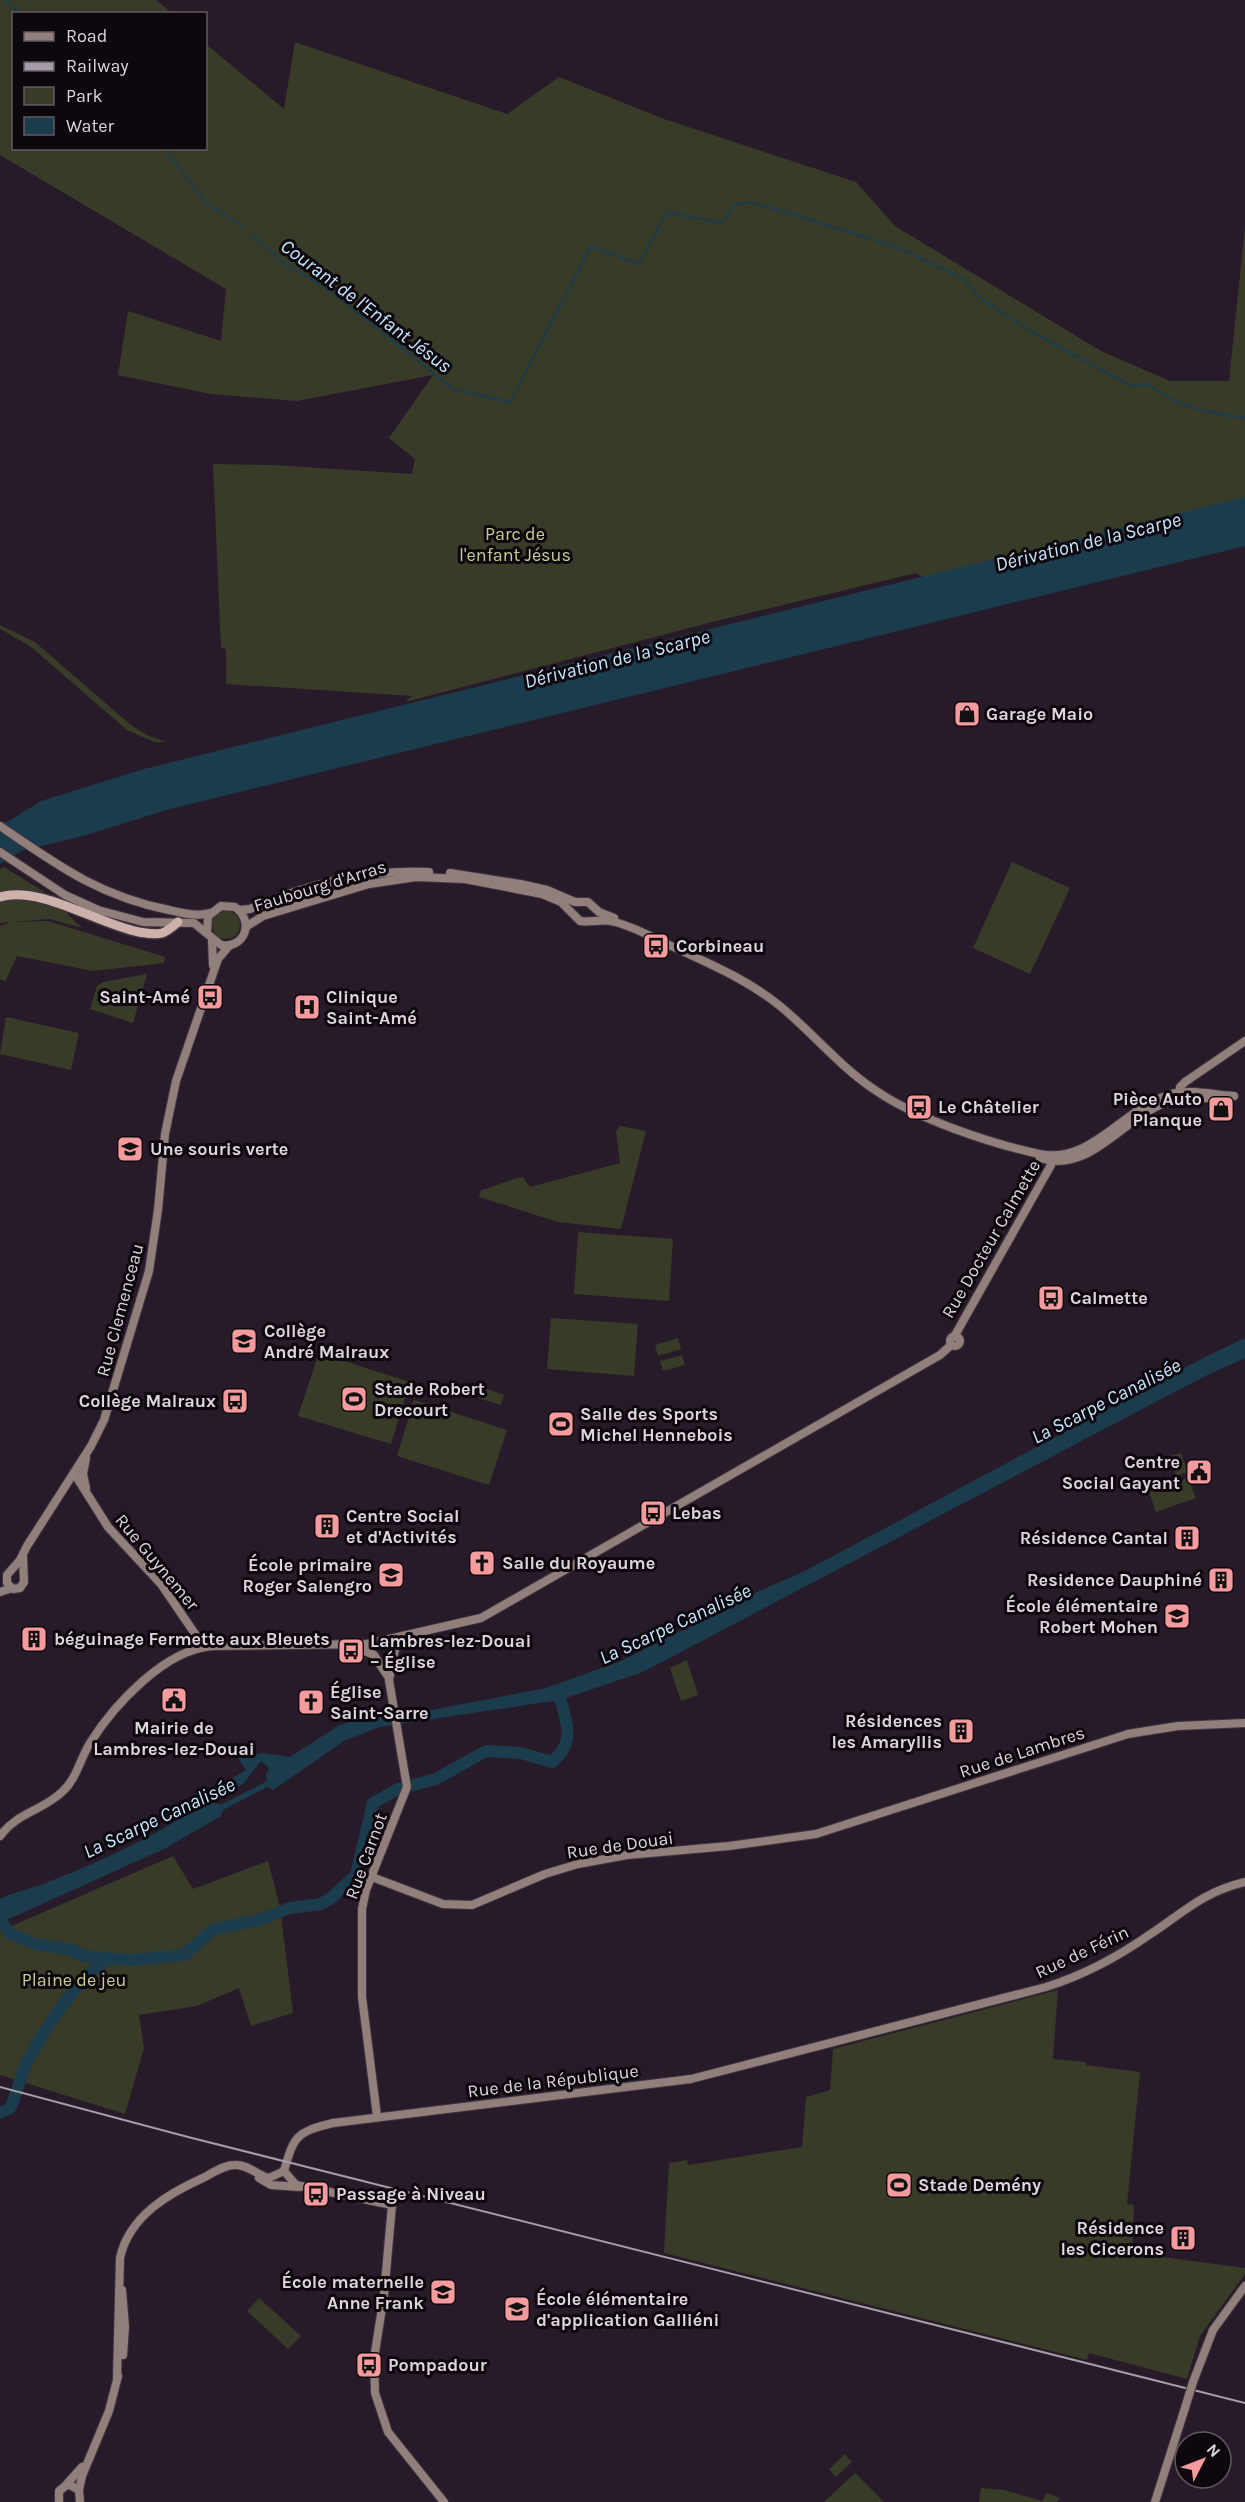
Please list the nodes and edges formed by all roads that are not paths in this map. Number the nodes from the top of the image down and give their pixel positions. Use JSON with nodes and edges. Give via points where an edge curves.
{"nodes":[{"id":1,"x":0,"y":826,"type":"edge"},
{"id":2,"x":0,"y":852,"type":"edge"},
{"id":3,"x":0,"y":897,"type":"edge"},
{"id":4,"x":579,"y":902,"type":"junction"},
{"id":5,"x":593,"y":906,"type":"junction"},
{"id":6,"x":239,"y":910,"type":"junction"},
{"id":7,"x":210,"y":913,"type":"junction"},
{"id":8,"x":574,"y":915,"type":"junction"},
{"id":9,"x":591,"y":919,"type":"junction"},
{"id":10,"x":178,"y":922,"type":"junction"},
{"id":11,"x":247,"y":926,"type":"junction"},
{"id":12,"x":634,"y":928,"type":"junction"},
{"id":13,"x":207,"y":932,"type":"junction"},
{"id":14,"x":212,"y":940,"type":"junction"},
{"id":15,"x":229,"y":946,"type":"junction"},
{"id":16,"x":211,"y":983,"type":"junction"},
{"id":17,"x":1245,"y":1041,"type":"edge"},
{"id":18,"x":1180,"y":1096,"type":"junction"},
{"id":19,"x":1245,"y":1096,"type":"edge"},
{"id":20,"x":1053,"y":1159,"type":"junction"},
{"id":21,"x":89,"y":1450,"type":"junction"},
{"id":22,"x":75,"y":1472,"type":"junction"},
{"id":23,"x":84,"y":1478,"type":"junction"},
{"id":24,"x":66,"y":1486,"type":"junction"},
{"id":25,"x":86,"y":1491,"type":"junction"},
{"id":26,"x":23,"y":1556,"type":"junction"},
{"id":27,"x":12,"y":1571,"type":"junction"},
{"id":28,"x":24,"y":1576,"type":"junction"},
{"id":29,"x":6,"y":1578,"type":"junction"},
{"id":30,"x":0,"y":1587,"type":"edge"},
{"id":31,"x":12,"y":1588,"type":"junction"},
{"id":32,"x":0,"y":1592,"type":"edge"},
{"id":33,"x":413,"y":1634,"type":"junction"},
{"id":34,"x":386,"y":1640,"type":"junction"},
{"id":35,"x":377,"y":1642,"type":"junction"},
{"id":36,"x":349,"y":1645,"type":"junction"},
{"id":37,"x":204,"y":1647,"type":"junction"},
{"id":38,"x":395,"y":1649,"type":"junction"},
{"id":39,"x":376,"y":1658,"type":"junction"},
{"id":40,"x":392,"y":1659,"type":"junction"},
{"id":41,"x":389,"y":1680,"type":"junction"},
{"id":42,"x":1245,"y":1723,"type":"edge"},
{"id":43,"x":812,"y":1835,"type":"joint"},
{"id":44,"x":0,"y":1836,"type":"edge"},
{"id":45,"x":372,"y":1877,"type":"junction"},
{"id":46,"x":1245,"y":1882,"type":"edge"},
{"id":47,"x":848,"y":2039,"type":"joint"},
{"id":48,"x":377,"y":2116,"type":"junction"},
{"id":49,"x":247,"y":2168,"type":"junction"},
{"id":50,"x":284,"y":2171,"type":"junction"},
{"id":51,"x":307,"y":2187,"type":"junction"},
{"id":52,"x":1245,"y":2286,"type":"edge"},
{"id":53,"x":1183,"y":2412,"type":"junction"},
{"id":54,"x":91,"y":2453,"type":"junction"},
{"id":55,"x":66,"y":2485,"type":"junction"},
{"id":56,"x":79,"y":2490,"type":"junction"},
{"id":57,"x":57,"y":2501,"type":"edge"},
{"id":58,"x":80,"y":2502,"type":"edge"},
{"id":59,"x":444,"y":2502,"type":"edge"},
{"id":60,"x":1150,"y":2502,"type":"edge"},
{"id":61,"x":1155,"y":2502,"type":"edge"}],
"edges":[{"from":1,"to":7,"type":"street","via":[[80,879],[116,897],[182,912]]},
{"from":2,"to":10,"type":"street","via":[[74,899],[107,914],[142,922]]},
{"from":3,"to":10,"type":"highway","via":[[17,894],[39,898],[148,933],[162,933]]},
{"from":4,"to":5,"type":"street"},
{"from":4,"to":6,"type":"street","name":"Faubourg d'Arras","via":[[534,887],[472,875],[398,871],[321,883]]},
{"from":4,"to":8,"type":"street"},
{"from":5,"to":9,"type":"street"},
{"from":5,"to":12,"type":"street"},
{"from":6,"to":7,"type":"street","via":[[224,906]]},
{"from":6,"to":11,"type":"street"},
{"from":7,"to":13,"type":"street"},
{"from":8,"to":9,"type":"street","via":[[581,921]]},
{"from":8,"to":11,"type":"street","name":"Faubourg d'Arras","via":[[561,902],[542,894],[465,879],[410,877],[325,897],[260,917]]},
{"from":9,"to":12,"type":"street"},
{"from":10,"to":13,"type":"street","via":[[194,924]]},
{"from":11,"to":15,"type":"street","via":[[242,939]]},
{"from":12,"to":20,"type":"street","via":[[758,990],[849,1071],[895,1102],[925,1117]]},
{"from":13,"to":14,"type":"street"},
{"from":14,"to":15,"type":"street"},
{"from":14,"to":16,"type":"street","name":"Rue Clemenceau"},
{"from":15,"to":16,"type":"street","name":"Rue Clemenceau","via":[[219,957]]},
{"from":16,"to":21,"type":"street","name":"Rue Clemenceau","via":[[184,1052],[168,1118],[154,1240],[143,1294],[104,1420]]},
{"from":17,"to":18,"type":"street","via":[[1185,1082]]},
{"from":18,"to":19,"type":"street"},
{"from":18,"to":20,"type":"street","via":[[1148,1104],[1082,1149]]},
{"from":20,"to":33,"type":"street","name":"Rue Docteur Calmette","via":[[953,1341],[940,1355],[487,1615]]},
{"from":21,"to":22,"type":"street","name":"Rue Clemenceau"},
{"from":21,"to":23,"type":"street","name":"Rue Guynemer"},
{"from":22,"to":23,"type":"street"},
{"from":22,"to":24,"type":"street","name":"Rue Clemenceau"},
{"from":22,"to":25,"type":"street","name":"Rue Guynemer"},
{"from":23,"to":25,"type":"street","name":"Rue Guynemer"},
{"from":24,"to":25,"type":"street","via":[[75,1484]]},
{"from":24,"to":26,"type":"street","name":"Rue Clemenceau"},
{"from":25,"to":37,"type":"street","name":"Rue Guynemer","via":[[111,1532],[168,1593]]},
{"from":26,"to":27,"type":"street","name":"Rue Clemenceau"},
{"from":26,"to":28,"type":"street"},
{"from":27,"to":28,"type":"street"},
{"from":27,"to":29,"type":"street"},
{"from":28,"to":31,"type":"street","via":[[22,1586]]},
{"from":29,"to":30,"type":"street"},
{"from":29,"to":31,"type":"street"},
{"from":31,"to":32,"type":"street"},
{"from":33,"to":34,"type":"street"},
{"from":33,"to":38,"type":"street"},
{"from":34,"to":35,"type":"street"},
{"from":34,"to":38,"type":"street"},
{"from":35,"to":36,"type":"street"},
{"from":35,"to":39,"type":"street"},
{"from":36,"to":37,"type":"street"},
{"from":36,"to":39,"type":"street"},
{"from":37,"to":44,"type":"street","via":[[139,1683],[90,1743],[66,1788],[10,1823]]},
{"from":38,"to":40,"type":"street","name":"Rue Carnot"},
{"from":39,"to":40,"type":"street"},
{"from":39,"to":41,"type":"street","name":"Rue Carnot"},
{"from":40,"to":41,"type":"street","name":"Rue Carnot"},
{"from":41,"to":45,"type":"street","name":"Rue Carnot","via":[[407,1777],[406,1792]]},
{"from":42,"to":43,"type":"street","name":"Rue de Lambres","via":[[1178,1726],[1128,1734]]},
{"from":43,"to":45,"type":"street","name":"Rue de Douai","via":[[579,1864],[472,1905],[443,1904]]},
{"from":45,"to":48,"type":"street","name":"Rue Carnot","via":[[362,1909],[362,1987]]},
{"from":46,"to":47,"type":"street","name":"Rue de Férin","via":[[1210,1892],[1144,1939],[1059,1983]]},
{"from":47,"to":48,"type":"street","name":"Rue de la République","via":[[691,2079]]},
{"from":48,"to":50,"type":"street","name":"Rue de la République","via":[[303,2132],[294,2140]]},
{"from":49,"to":50,"type":"street","via":[[269,2178]]},
{"from":49,"to":51,"type":"street","via":[[271,2186]]},
{"from":49,"to":54,"type":"street","via":[[227,2166],[176,2190],[158,2202],[124,2244],[120,2258],[117,2378],[109,2411]]},
{"from":50,"to":51,"type":"street","via":[[291,2182]]},
{"from":51,"to":59,"type":"street","via":[[392,2205],[374,2359],[375,2393],[388,2432]]},
{"from":52,"to":53,"type":"street","bridge":true,"via":[[1210,2335]]},
{"from":53,"to":60,"type":"street"},
{"from":53,"to":61,"type":"street"},
{"from":54,"to":55,"type":"street"},
{"from":54,"to":56,"type":"street"},
{"from":55,"to":56,"type":"street"},
{"from":55,"to":57,"type":"street","via":[[60,2489]]},
{"from":56,"to":58,"type":"street"}]}
